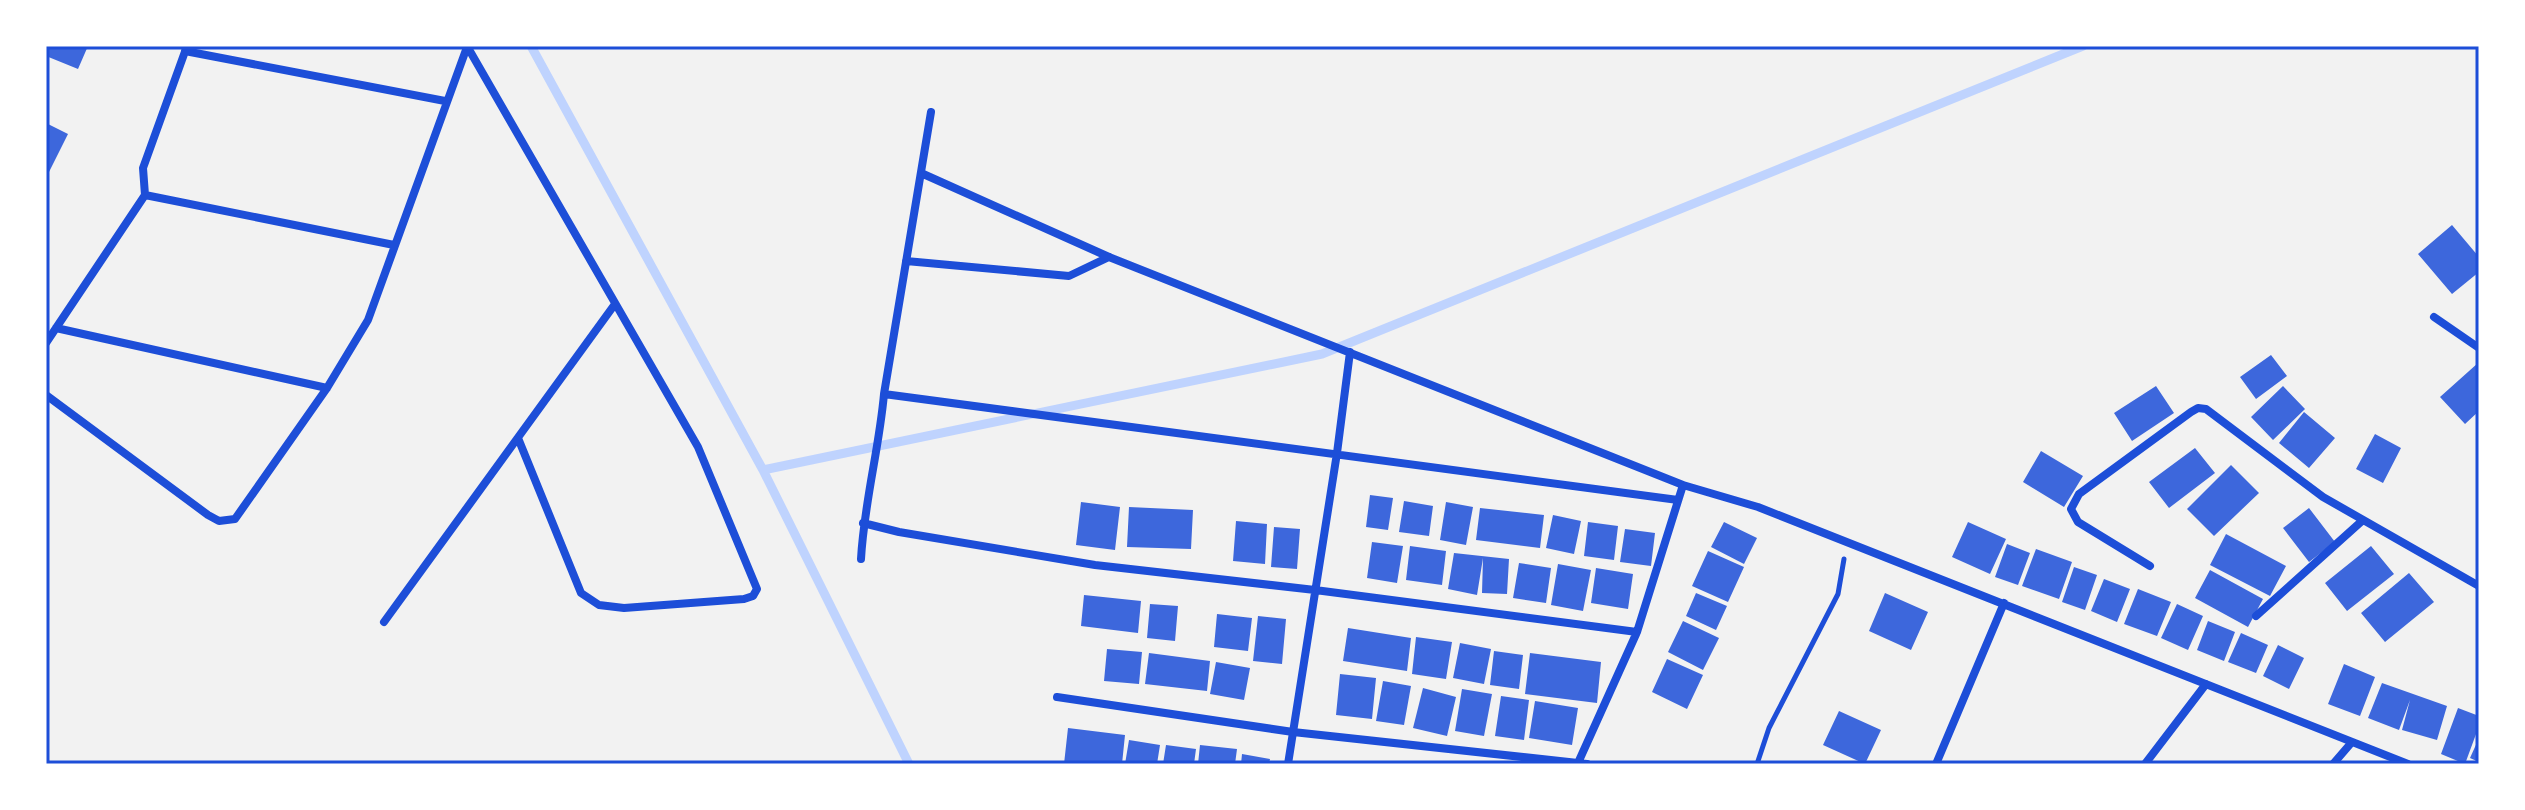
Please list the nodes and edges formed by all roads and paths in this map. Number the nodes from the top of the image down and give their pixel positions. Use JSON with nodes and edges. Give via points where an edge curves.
{"nodes":[{"id":1,"x":467,"y":46,"type":"edge"},
{"id":2,"x":186,"y":48,"type":"edge"},
{"id":3,"x":445,"y":101,"type":"junction"},
{"id":4,"x":931,"y":112,"type":"dead end"},
{"id":5,"x":921,"y":173,"type":"junction"},
{"id":6,"x":145,"y":195,"type":"junction"},
{"id":7,"x":394,"y":245,"type":"junction"},
{"id":8,"x":1109,"y":257,"type":"junction"},
{"id":9,"x":906,"y":261,"type":"junction"},
{"id":10,"x":615,"y":304,"type":"junction"},
{"id":11,"x":2434,"y":317,"type":"dead end"},
{"id":12,"x":56,"y":328,"type":"junction"},
{"id":13,"x":46,"y":343,"type":"edge"},
{"id":14,"x":2479,"y":348,"type":"edge"},
{"id":15,"x":1343,"y":349,"type":"junction"},
{"id":16,"x":327,"y":388,"type":"junction"},
{"id":17,"x":884,"y":394,"type":"junction"},
{"id":18,"x":46,"y":395,"type":"edge"},
{"id":19,"x":518,"y":438,"type":"junction"},
{"id":20,"x":1337,"y":453,"type":"junction"},
{"id":21,"x":1683,"y":485,"type":"junction"},
{"id":22,"x":1678,"y":500,"type":"junction"},
{"id":23,"x":2363,"y":520,"type":"junction"},
{"id":24,"x":863,"y":523,"type":"junction"},
{"id":25,"x":1845,"y":542,"type":"junction"},
{"id":26,"x":861,"y":559,"type":"dead end"},
{"id":27,"x":2150,"y":566,"type":"dead end"},
{"id":28,"x":2479,"y":586,"type":"edge"},
{"id":29,"x":1315,"y":590,"type":"junction"},
{"id":30,"x":2004,"y":603,"type":"junction"},
{"id":31,"x":2256,"y":616,"type":"dead end"},
{"id":32,"x":384,"y":622,"type":"dead end"},
{"id":33,"x":1637,"y":632,"type":"junction"},
{"id":34,"x":2206,"y":684,"type":"junction"},
{"id":35,"x":1057,"y":697,"type":"dead end"},
{"id":36,"x":1293,"y":732,"type":"junction"},
{"id":37,"x":2352,"y":742,"type":"junction"},
{"id":38,"x":1582,"y":763,"type":"edge"},
{"id":39,"x":1288,"y":764,"type":"edge"},
{"id":40,"x":1757,"y":764,"type":"edge"},
{"id":41,"x":1936,"y":764,"type":"edge"},
{"id":42,"x":2145,"y":764,"type":"edge"},
{"id":43,"x":2333,"y":764,"type":"edge"},
{"id":44,"x":2408,"y":764,"type":"edge"}],
"edges":[{"from":1,"to":3,"type":"street"},
{"from":1,"to":10,"type":"street"},
{"from":2,"to":3,"type":"street"},
{"from":2,"to":6,"type":"street","via":[[143,168]]},
{"from":3,"to":7,"type":"street"},
{"from":4,"to":5,"type":"street"},
{"from":5,"to":8,"type":"street"},
{"from":5,"to":9,"type":"street"},
{"from":6,"to":7,"type":"street"},
{"from":6,"to":12,"type":"street"},
{"from":7,"to":16,"type":"street","via":[[368,320]]},
{"from":8,"to":9,"type":"street","via":[[1069,276]]},
{"from":8,"to":15,"type":"street"},
{"from":9,"to":17,"type":"street"},
{"from":10,"to":19,"type":"street"},
{"from":10,"to":19,"type":"street","via":[[698,447],[757,589],[753,596],[624,608],[599,605],[581,593]]},
{"from":11,"to":14,"type":"street"},
{"from":12,"to":13,"type":"street"},
{"from":12,"to":16,"type":"street"},
{"from":15,"to":20,"type":"street"},
{"from":15,"to":21,"type":"street"},
{"from":16,"to":18,"type":"street","via":[[235,519],[219,521]]},
{"from":17,"to":20,"type":"street"},
{"from":17,"to":24,"type":"street"},
{"from":19,"to":32,"type":"street"},
{"from":20,"to":22,"type":"street"},
{"from":20,"to":29,"type":"street"},
{"from":21,"to":22,"type":"street"},
{"from":21,"to":25,"type":"street","via":[[1758,507]]},
{"from":22,"to":33,"type":"street"},
{"from":23,"to":27,"type":"street","via":[[2198,408],[2079,494],[2071,509],[2078,522]]},
{"from":23,"to":28,"type":"street"},
{"from":23,"to":31,"type":"street"},
{"from":24,"to":26,"type":"street"},
{"from":24,"to":29,"type":"street","via":[[1095,565]]},
{"from":25,"to":30,"type":"street"},
{"from":25,"to":40,"type":"path","via":[[1838,594],[1769,728]]},
{"from":29,"to":33,"type":"street"},
{"from":29,"to":36,"type":"street"},
{"from":30,"to":34,"type":"street"},
{"from":30,"to":41,"type":"street"},
{"from":33,"to":38,"type":"street"},
{"from":34,"to":37,"type":"street"},
{"from":34,"to":42,"type":"street"},
{"from":35,"to":36,"type":"street"},
{"from":36,"to":38,"type":"street"},
{"from":36,"to":39,"type":"street"},
{"from":37,"to":43,"type":"street"},
{"from":37,"to":44,"type":"street"}]}
